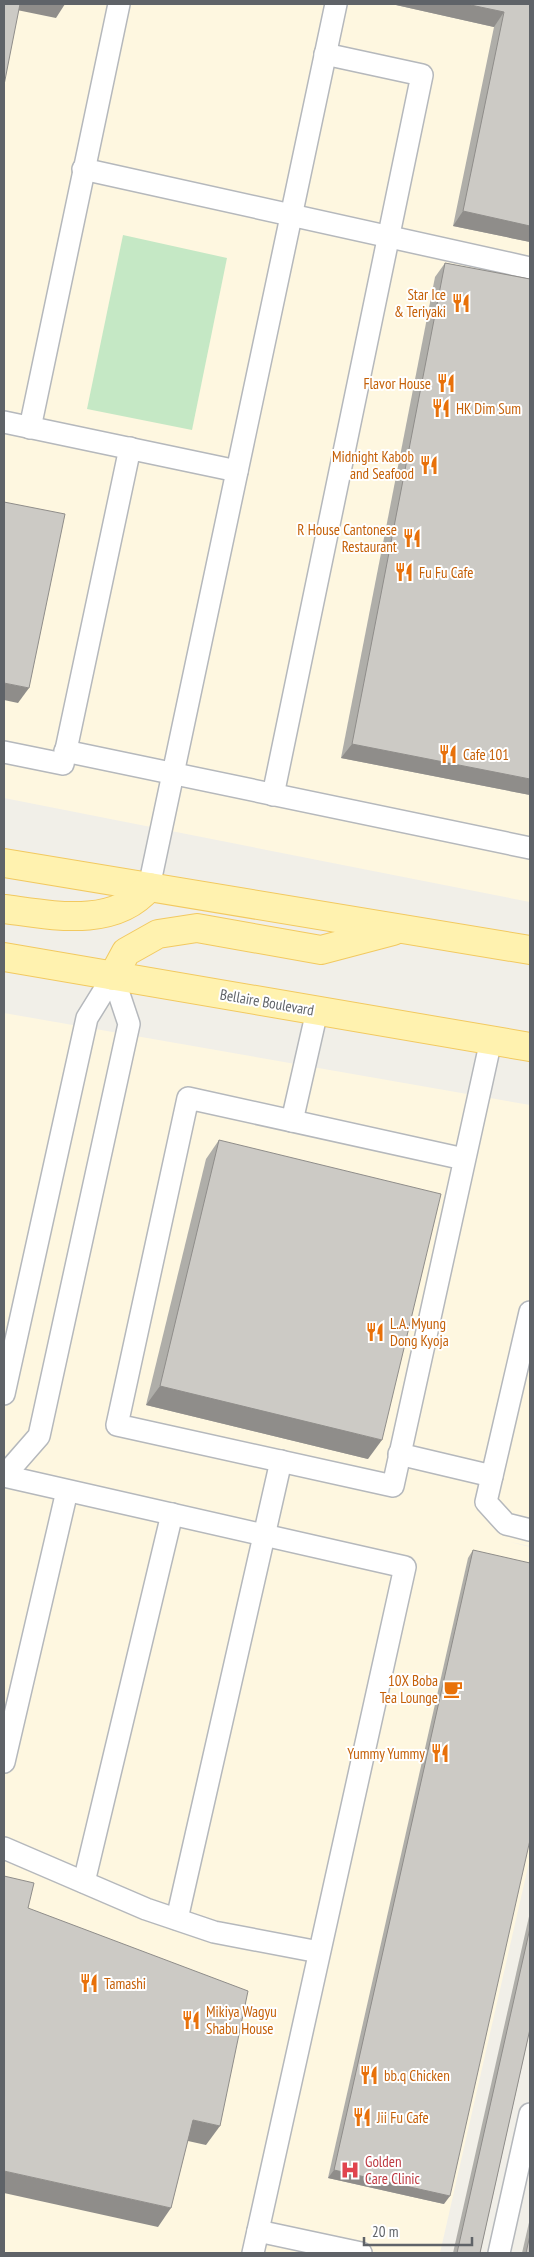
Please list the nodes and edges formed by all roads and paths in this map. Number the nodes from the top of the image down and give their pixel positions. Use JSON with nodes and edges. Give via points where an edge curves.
{"nodes":[{"id":1,"x":119,"y":4,"type":"edge"},
{"id":2,"x":336,"y":4,"type":"edge"},
{"id":3,"x":325,"y":54,"type":"junction"},
{"id":4,"x":83,"y":170,"type":"junction"},
{"id":5,"x":292,"y":215,"type":"junction"},
{"id":6,"x":389,"y":237,"type":"junction"},
{"id":7,"x":530,"y":268,"type":"edge"},
{"id":8,"x":4,"y":422,"type":"edge"},
{"id":9,"x":30,"y":428,"type":"junction"},
{"id":10,"x":130,"y":448,"type":"junction"},
{"id":11,"x":237,"y":471,"type":"junction"},
{"id":12,"x":65,"y":751,"type":"junction"},
{"id":13,"x":4,"y":752,"type":"edge"},
{"id":14,"x":174,"y":774,"type":"junction"},
{"id":15,"x":273,"y":795,"type":"junction"},
{"id":16,"x":530,"y":848,"type":"edge"},
{"id":17,"x":4,"y":863,"type":"edge"},
{"id":18,"x":149,"y":887,"type":"junction"},
{"id":19,"x":4,"y":909,"type":"edge"},
{"id":20,"x":401,"y":928,"type":"junction"},
{"id":21,"x":530,"y":950,"type":"edge"},
{"id":22,"x":4,"y":957,"type":"edge"},
{"id":23,"x":113,"y":976,"type":"junction"},
{"id":24,"x":317,"y":1011,"type":"junction"},
{"id":25,"x":491,"y":1040,"type":"junction"},
{"id":26,"x":530,"y":1047,"type":"edge"},
{"id":27,"x":292,"y":1121,"type":"junction"},
{"id":28,"x":464,"y":1159,"type":"junction"},
{"id":29,"x":530,"y":1314,"type":"edge"},
{"id":30,"x":6,"y":1367,"type":"edge"},
{"id":31,"x":4,"y":1394,"type":"edge"},
{"id":32,"x":399,"y":1454,"type":"junction"},
{"id":33,"x":281,"y":1462,"type":"junction"},
{"id":34,"x":4,"y":1476,"type":"edge"},
{"id":35,"x":492,"y":1476,"type":"junction"},
{"id":36,"x":67,"y":1491,"type":"junction"},
{"id":37,"x":172,"y":1514,"type":"junction"},
{"id":38,"x":530,"y":1530,"type":"edge"},
{"id":39,"x":265,"y":1536,"type":"junction"},
{"id":40,"x":4,"y":1762,"type":"edge"},
{"id":41,"x":4,"y":1848,"type":"edge"},
{"id":42,"x":84,"y":1882,"type":"junction"},
{"id":43,"x":177,"y":1919,"type":"junction"},
{"id":44,"x":319,"y":1952,"type":"junction"},
{"id":45,"x":530,"y":2114,"type":"edge"},
{"id":46,"x":258,"y":2231,"type":"junction"},
{"id":47,"x":253,"y":2253,"type":"edge"},
{"id":48,"x":361,"y":2253,"type":"edge"},
{"id":49,"x":498,"y":2253,"type":"edge"}],
"edges":[{"from":1,"to":4,"type":"lane"},
{"from":2,"to":3,"type":"lane"},
{"from":3,"to":5,"type":"lane"},
{"from":3,"to":6,"type":"lane","via":[[422,76]]},
{"from":4,"to":5,"type":"lane"},
{"from":4,"to":9,"type":"lane"},
{"from":5,"to":6,"type":"lane"},
{"from":5,"to":11,"type":"lane"},
{"from":6,"to":7,"type":"lane"},
{"from":6,"to":15,"type":"lane"},
{"from":8,"to":9,"type":"lane"},
{"from":9,"to":10,"type":"lane"},
{"from":10,"to":11,"type":"lane"},
{"from":10,"to":12,"type":"lane"},
{"from":11,"to":14,"type":"lane"},
{"from":12,"to":13,"type":"lane","via":[[63,764]]},
{"from":12,"to":14,"type":"lane"},
{"from":14,"to":15,"type":"lane"},
{"from":14,"to":18,"type":"lane"},
{"from":15,"to":16,"type":"lane"},
{"from":17,"to":18,"type":"main road"},
{"from":18,"to":19,"type":"main road","via":[[140,898],[124,907],[86,917]]},
{"from":18,"to":20,"type":"main road"},
{"from":20,"to":21,"type":"main road"},
{"from":20,"to":23,"type":"main road","via":[[321,950],[197,928],[158,934],[126,952]]},
{"from":22,"to":23,"type":"main road","name":"Bellaire Boulevard"},
{"from":23,"to":24,"type":"main road","name":"Bellaire Boulevard"},
{"from":23,"to":30,"type":"lane","via":[[87,1018]]},
{"from":23,"to":34,"type":"lane","via":[[129,1024],[104,1139],[39,1436]]},
{"from":24,"to":25,"type":"main road","name":"Bellaire Boulevard"},
{"from":24,"to":27,"type":"lane"},
{"from":25,"to":26,"type":"main road","name":"Bellaire Boulevard"},
{"from":25,"to":28,"type":"lane"},
{"from":27,"to":28,"type":"lane"},
{"from":27,"to":33,"type":"lane","via":[[188,1098],[116,1425]]},
{"from":28,"to":32,"type":"lane"},
{"from":29,"to":35,"type":"lane"},
{"from":30,"to":31,"type":"lane"},
{"from":32,"to":33,"type":"lane","via":[[392,1486]]},
{"from":32,"to":35,"type":"lane"},
{"from":33,"to":39,"type":"lane"},
{"from":34,"to":36,"type":"lane"},
{"from":35,"to":38,"type":"lane","via":[[486,1502],[506,1524]]},
{"from":36,"to":37,"type":"lane"},
{"from":36,"to":40,"type":"lane"},
{"from":37,"to":39,"type":"lane"},
{"from":37,"to":42,"type":"lane"},
{"from":39,"to":43,"type":"lane"},
{"from":39,"to":44,"type":"lane","via":[[405,1567]]},
{"from":41,"to":42,"type":"lane"},
{"from":42,"to":43,"type":"lane"},
{"from":43,"to":44,"type":"lane","via":[[214,1932]]},
{"from":44,"to":46,"type":"lane"},
{"from":45,"to":49,"type":"lane"},
{"from":46,"to":47,"type":"lane"},
{"from":46,"to":48,"type":"lane"}]}
